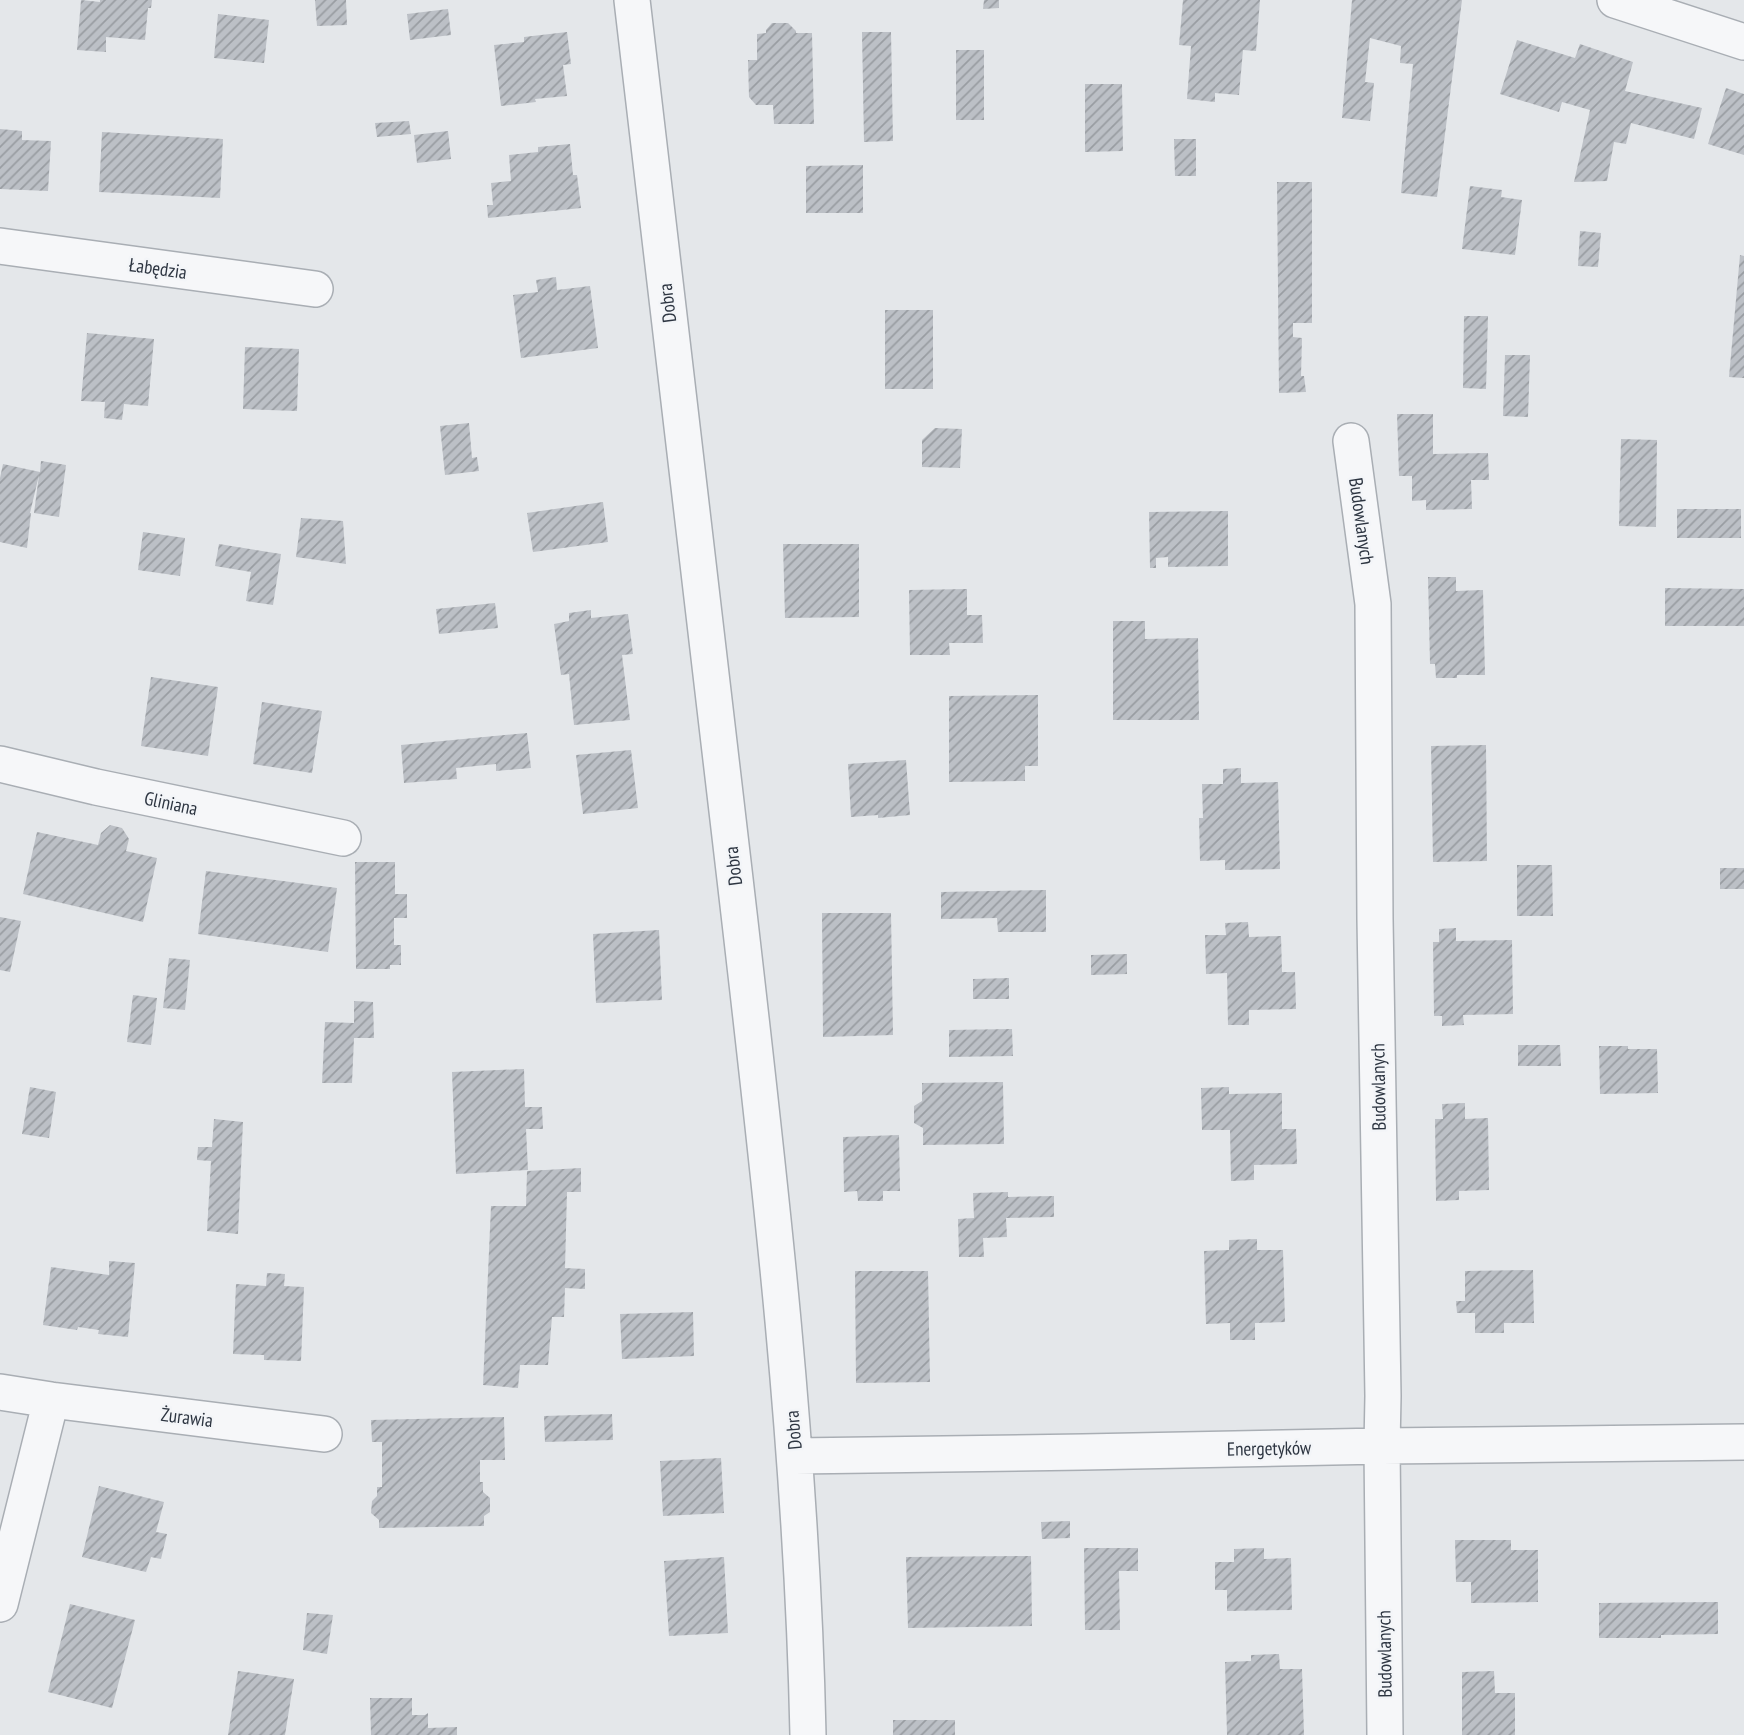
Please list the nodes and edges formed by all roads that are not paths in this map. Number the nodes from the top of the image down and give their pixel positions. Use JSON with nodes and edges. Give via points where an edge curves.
{"nodes":[{"id":1,"x":632,"y":0,"type":"edge"},
{"id":2,"x":1615,"y":0,"type":"edge"},
{"id":3,"x":1744,"y":42,"type":"edge"},
{"id":4,"x":0,"y":246,"type":"edge"},
{"id":5,"x":315,"y":289,"type":"dead end"},
{"id":6,"x":1351,"y":441,"type":"dead end"},
{"id":7,"x":0,"y":764,"type":"edge"},
{"id":8,"x":343,"y":838,"type":"dead end"},
{"id":9,"x":0,"y":1392,"type":"edge"},
{"id":10,"x":51,"y":1400,"type":"junction"},
{"id":11,"x":324,"y":1434,"type":"dead end"},
{"id":12,"x":1744,"y":1442,"type":"edge"},
{"id":13,"x":1382,"y":1446,"type":"junction"},
{"id":14,"x":795,"y":1455,"type":"junction"},
{"id":15,"x":0,"y":1604,"type":"edge"},
{"id":16,"x":808,"y":1735,"type":"edge"},
{"id":17,"x":1385,"y":1735,"type":"edge"}],
"edges":[{"from":1,"to":14,"type":"street","name":"Dobra","via":[[754,1045]]},
{"from":2,"to":3,"type":"street"},
{"from":4,"to":5,"type":"street","name":"Łabędzia"},
{"from":6,"to":13,"type":"street","name":"Budowlanych","via":[[1373,604]]},
{"from":7,"to":8,"type":"street","name":"Gliniana"},
{"from":9,"to":10,"type":"street","name":"Żurawia"},
{"from":10,"to":11,"type":"street","name":"Żurawia"},
{"from":10,"to":15,"type":"street"},
{"from":12,"to":13,"type":"street","name":"Energetyków"},
{"from":13,"to":14,"type":"street","name":"Energetyków"},
{"from":13,"to":17,"type":"street","name":"Budowlanych"},
{"from":14,"to":16,"type":"street","name":"Dobra"}]}
